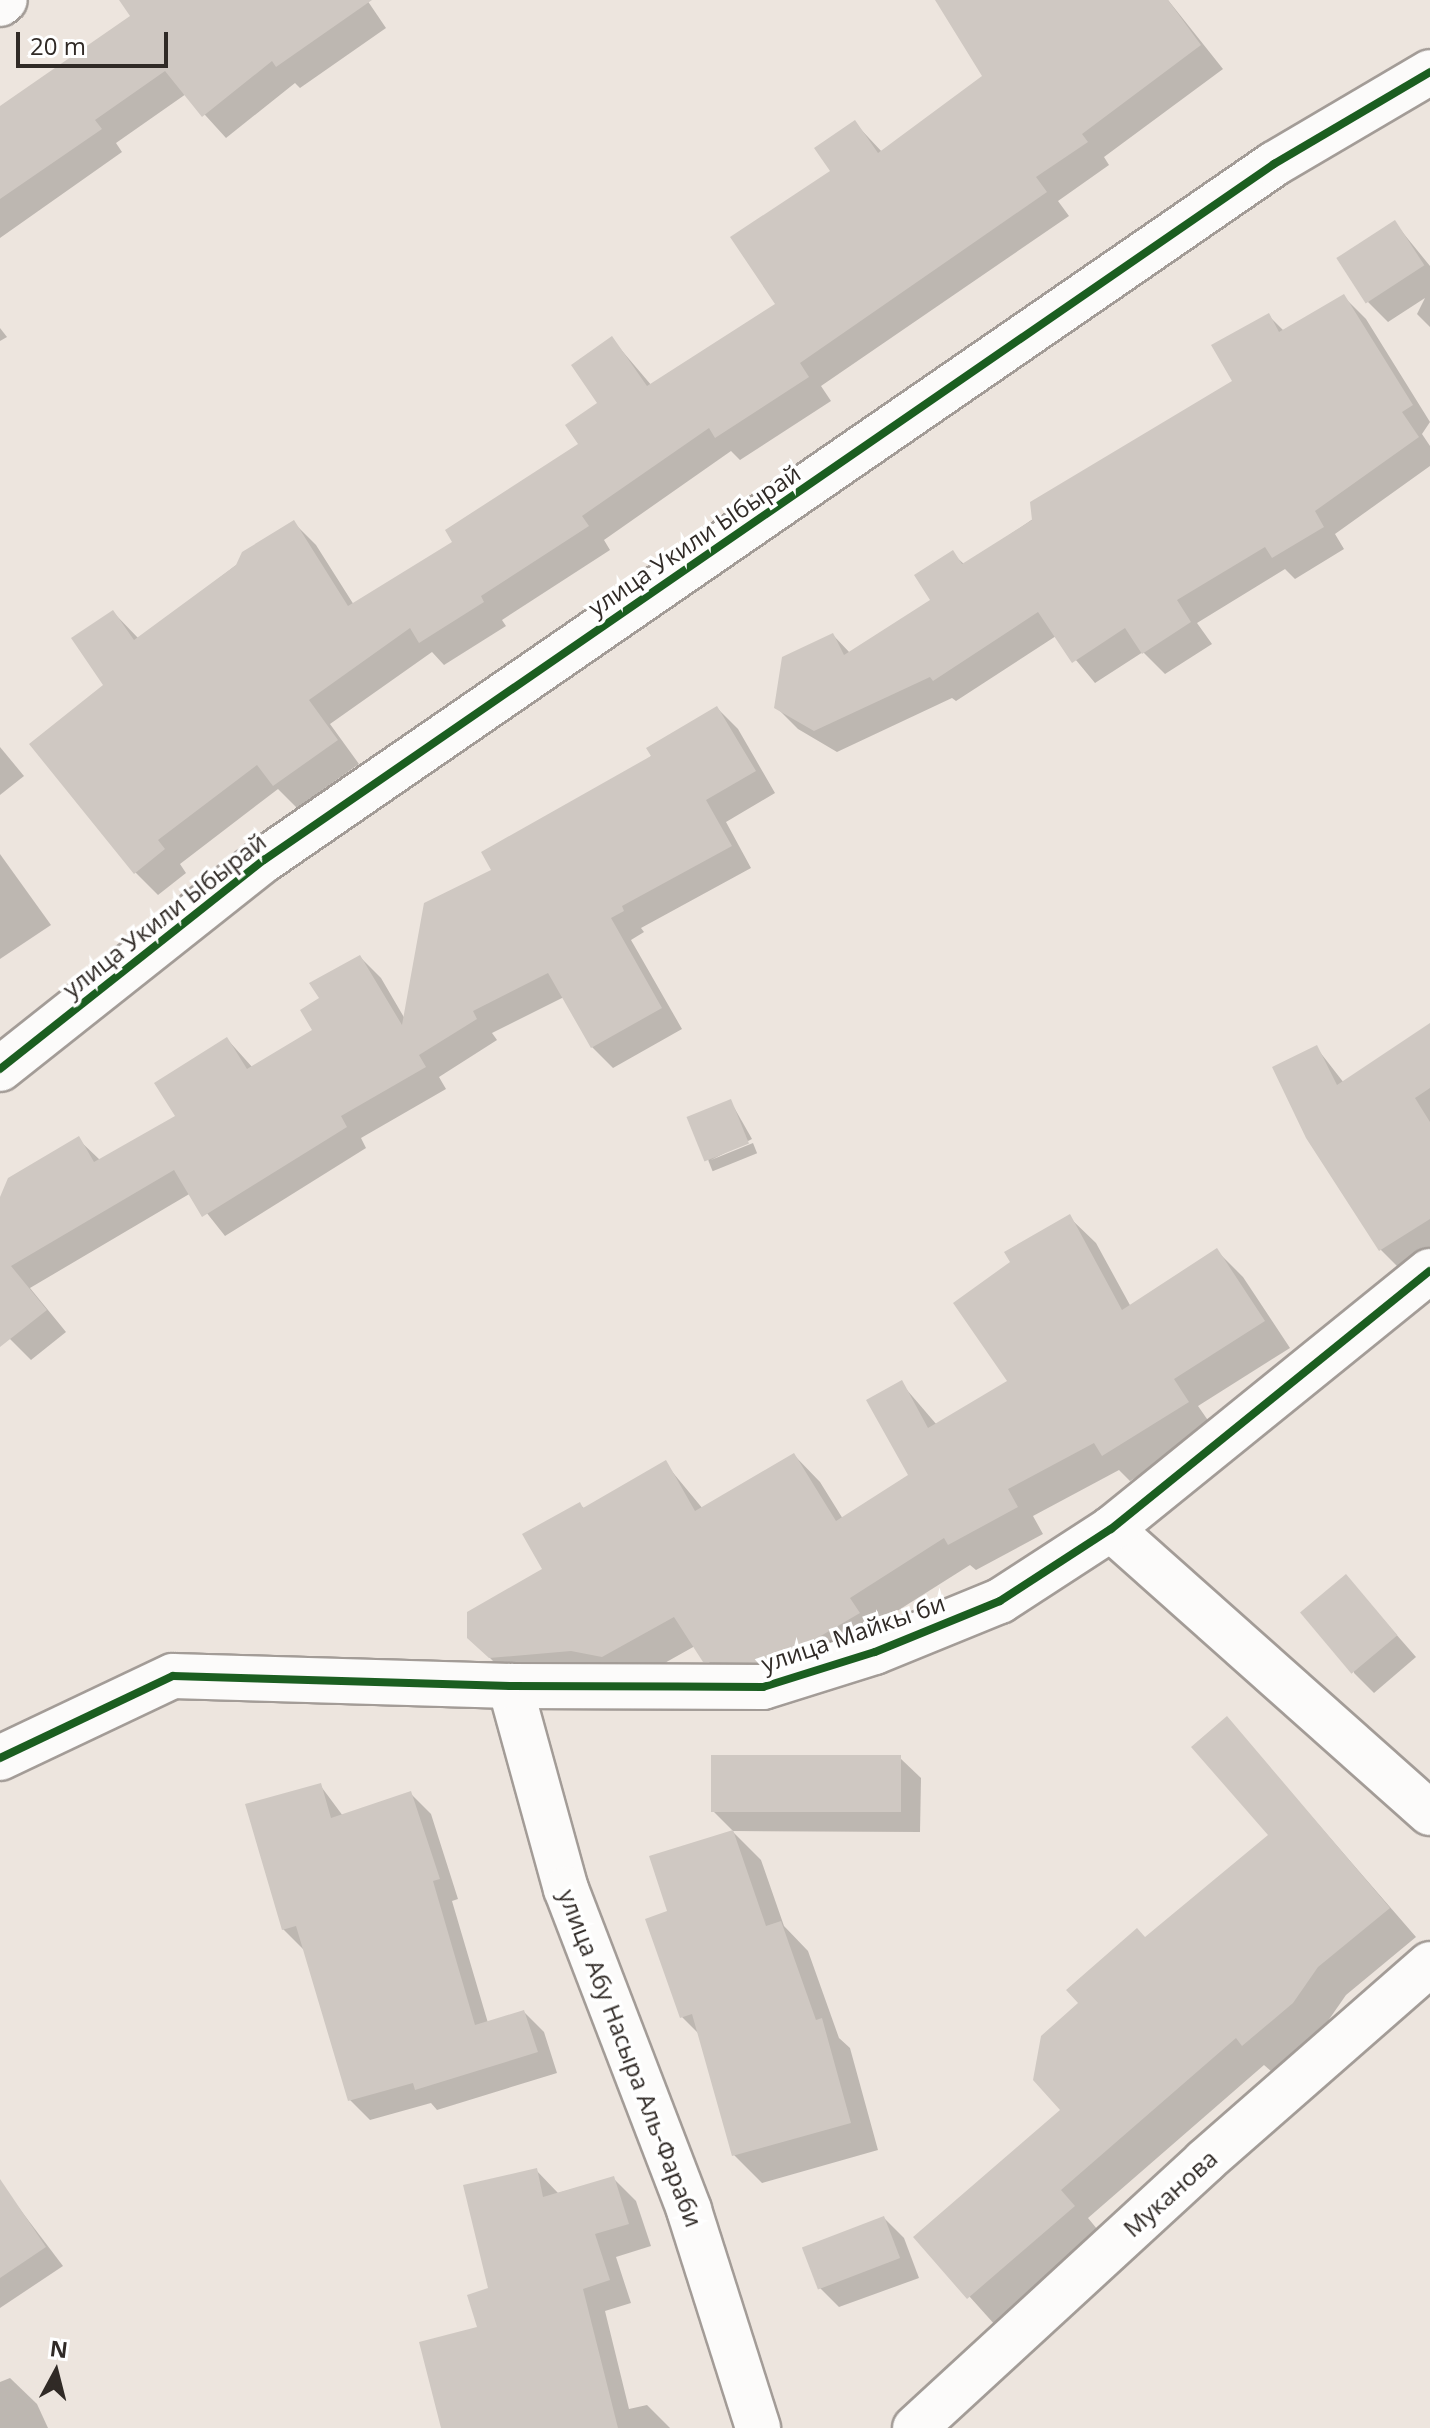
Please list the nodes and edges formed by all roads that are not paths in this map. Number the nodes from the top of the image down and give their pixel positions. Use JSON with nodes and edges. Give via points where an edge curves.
{"nodes":[{"id":1,"x":1430,"y":72,"type":"edge"},
{"id":2,"x":0,"y":1069,"type":"edge"},
{"id":3,"x":1430,"y":1271,"type":"edge"},
{"id":4,"x":1111,"y":1529,"type":"junction"},
{"id":5,"x":510,"y":1686,"type":"junction"},
{"id":6,"x":0,"y":1758,"type":"edge"},
{"id":7,"x":1430,"y":1813,"type":"edge"},
{"id":8,"x":1430,"y":1964,"type":"edge"},
{"id":9,"x":758,"y":2428,"type":"edge"},
{"id":10,"x":915,"y":2428,"type":"edge"}],
"edges":[{"from":1,"to":2,"type":"street","name":"улица Укили Ыбырай","via":[[1274,164],[277,851]]},
{"from":3,"to":4,"type":"street","name":"улица Майкы би"},
{"from":4,"to":5,"type":"street","name":"улица Майкы би","via":[[1000,1601],[875,1652],[763,1687]]},
{"from":4,"to":7,"type":"street"},
{"from":5,"to":6,"type":"street","name":"улица Майкы би","via":[[173,1676]]},
{"from":5,"to":9,"type":"street","name":"улица Абу Насыра Аль-Фараби","via":[[566,1889],[689,2210]]},
{"from":8,"to":10,"type":"street","name":"Муканова","via":[[1205,2161]]}]}
